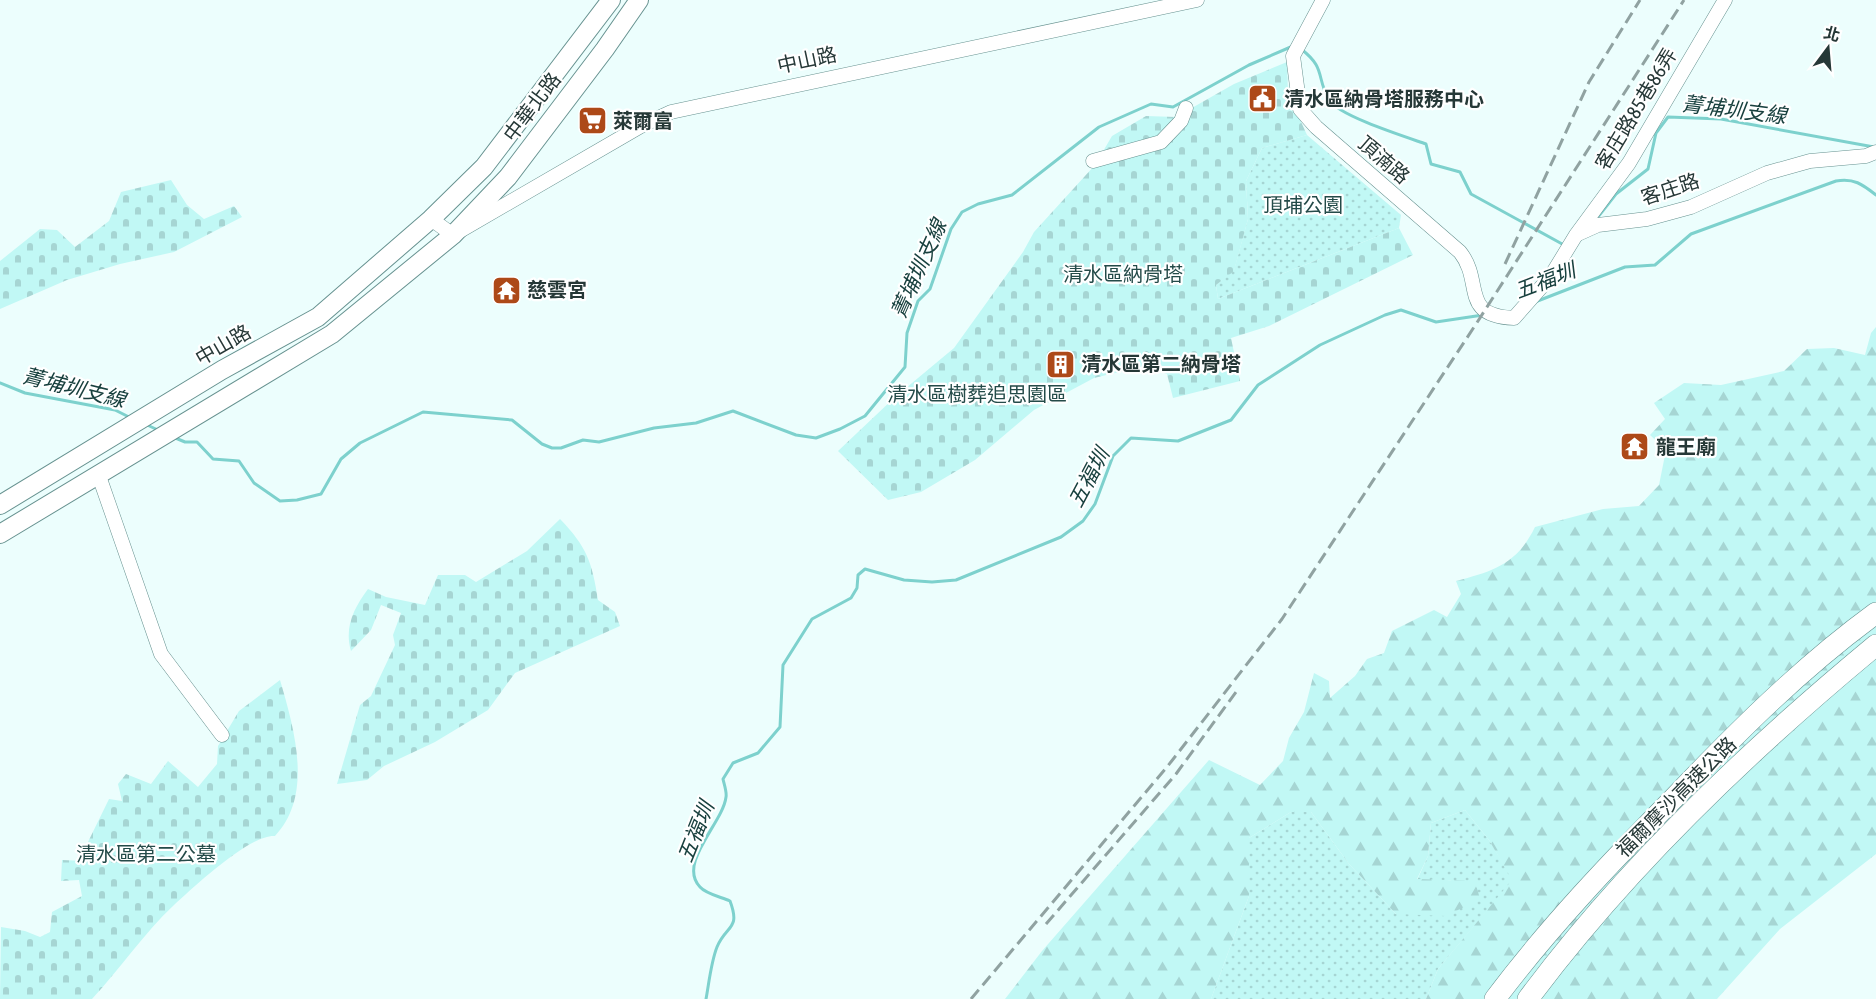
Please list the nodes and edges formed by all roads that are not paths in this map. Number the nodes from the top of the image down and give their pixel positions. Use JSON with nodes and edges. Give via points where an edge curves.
{"nodes":[{"id":1,"x":611,"y":0,"type":"edge"},
{"id":2,"x":639,"y":0,"type":"edge"},
{"id":3,"x":1197,"y":0,"type":"edge"},
{"id":4,"x":1323,"y":0,"type":"edge"},
{"id":5,"x":1725,"y":0,"type":"edge"},
{"id":6,"x":1186,"y":108,"type":"dead end"},
{"id":7,"x":1876,"y":152,"type":"edge"},
{"id":8,"x":1093,"y":161,"type":"dead end"},
{"id":9,"x":431,"y":219,"type":"junction"},
{"id":10,"x":453,"y":235,"type":"junction"},
{"id":11,"x":1576,"y":235,"type":"junction"},
{"id":12,"x":99,"y":476,"type":"junction"},
{"id":13,"x":0,"y":505,"type":"edge"},
{"id":14,"x":0,"y":534,"type":"edge"},
{"id":15,"x":1876,"y":614,"type":"edge"},
{"id":16,"x":1876,"y":645,"type":"edge"},
{"id":17,"x":222,"y":735,"type":"dead end"},
{"id":18,"x":1495,"y":999,"type":"edge"},
{"id":19,"x":1527,"y":999,"type":"edge"}],
"edges":[{"from":1,"to":9,"type":"main road","name":"中華北路","via":[[484,167]]},
{"from":2,"to":10,"type":"main road","name":"中華北路","via":[[508,177]]},
{"from":3,"to":10,"type":"street","name":"中山路","via":[[671,112]]},
{"from":4,"to":11,"type":"street","name":"頂湳路","via":[[1293,56],[1300,109],[1460,252],[1481,310],[1514,318],[1551,276]]},
{"from":5,"to":11,"type":"street","name":"客庄路85巷86弄","via":[[1629,163]]},
{"from":6,"to":8,"type":"street","via":[[1161,142]]},
{"from":7,"to":11,"type":"street","name":"客庄路","via":[[1810,161],[1778,170],[1690,207],[1647,219],[1598,225]]},
{"from":9,"to":10,"type":"street"},
{"from":9,"to":13,"type":"main road","name":"中山路","via":[[318,317],[222,370]]},
{"from":10,"to":12,"type":"main road","name":"中山路","via":[[332,334]]},
{"from":12,"to":14,"type":"main road","name":"中山路"},
{"from":12,"to":17,"type":"street","via":[[161,654]]},
{"from":15,"to":18,"type":"highway","name":"福爾摩沙高速公路","via":[[1809,665],[1702,769],[1600,874],[1533,949]]},
{"from":16,"to":19,"type":"highway","name":"福爾摩沙高速公路","via":[[1814,696],[1712,791],[1623,884]]}]}
